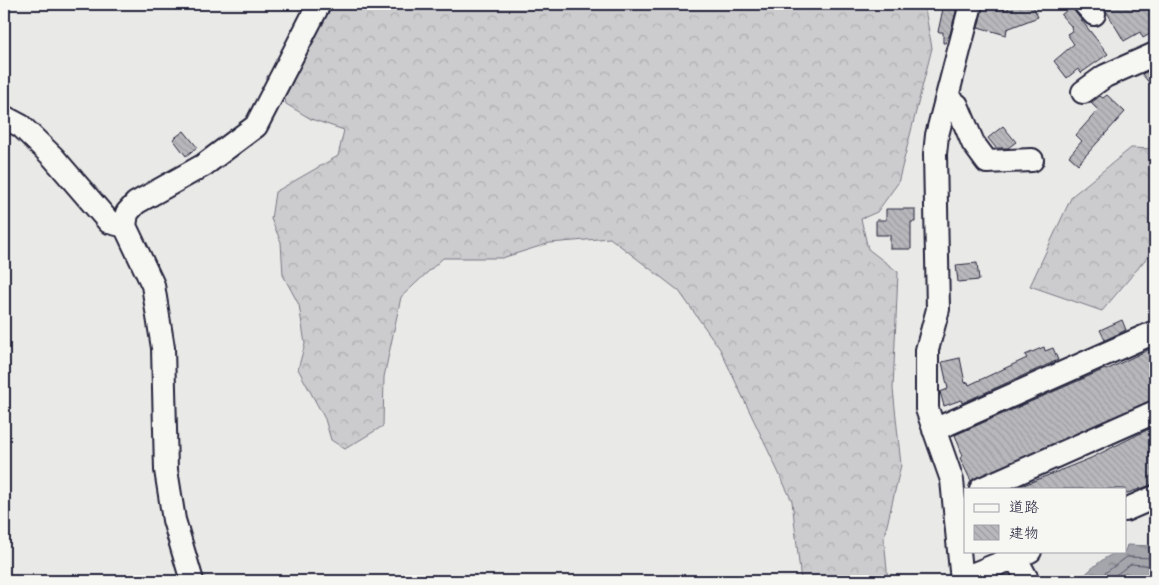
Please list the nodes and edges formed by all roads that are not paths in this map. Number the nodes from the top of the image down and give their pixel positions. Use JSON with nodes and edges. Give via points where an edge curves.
{"nodes":[{"id":1,"x":318,"y":4,"type":"edge"},
{"id":2,"x":972,"y":4,"type":"edge"},
{"id":3,"x":1155,"y":54,"type":"edge"},
{"id":4,"x":1083,"y":92,"type":"dead end"},
{"id":5,"x":947,"y":98,"type":"junction"},
{"id":6,"x":4,"y":117,"type":"edge"},
{"id":7,"x":1032,"y":160,"type":"dead end"},
{"id":8,"x":124,"y":226,"type":"junction"},
{"id":9,"x":1155,"y":332,"type":"edge"},
{"id":10,"x":1155,"y":412,"type":"edge"},
{"id":11,"x":934,"y":430,"type":"junction"},
{"id":12,"x":983,"y":488,"type":"edge"},
{"id":13,"x":1155,"y":497,"type":"edge"},
{"id":14,"x":960,"y":498,"type":"edge"},
{"id":15,"x":1126,"y":510,"type":"edge"},
{"id":16,"x":1022,"y":554,"type":"edge"},
{"id":17,"x":962,"y":580,"type":"edge"},
{"id":18,"x":192,"y":581,"type":"edge"},
{"id":19,"x":1028,"y":581,"type":"edge"}],
"edges":[{"from":1,"to":8,"type":"street","via":[[256,126],[204,165],[136,203],[127,213]]},
{"from":2,"to":5,"type":"street"},
{"from":3,"to":4,"type":"street","via":[[1105,76]]},
{"from":5,"to":7,"type":"street","via":[[957,105],[973,143],[987,162]]},
{"from":5,"to":11,"type":"street","via":[[935,154],[938,309],[927,350],[925,382],[927,409]]},
{"from":6,"to":8,"type":"street","via":[[21,126],[53,157],[109,222]]},
{"from":8,"to":18,"type":"street","via":[[153,285],[163,348],[166,470],[174,520]]},
{"from":9,"to":11,"type":"street"},
{"from":10,"to":12,"type":"street"},
{"from":11,"to":14,"type":"street"},
{"from":13,"to":15,"type":"street"},
{"from":14,"to":17,"type":"street"},
{"from":16,"to":17,"type":"street"},
{"from":16,"to":19,"type":"street"}]}
